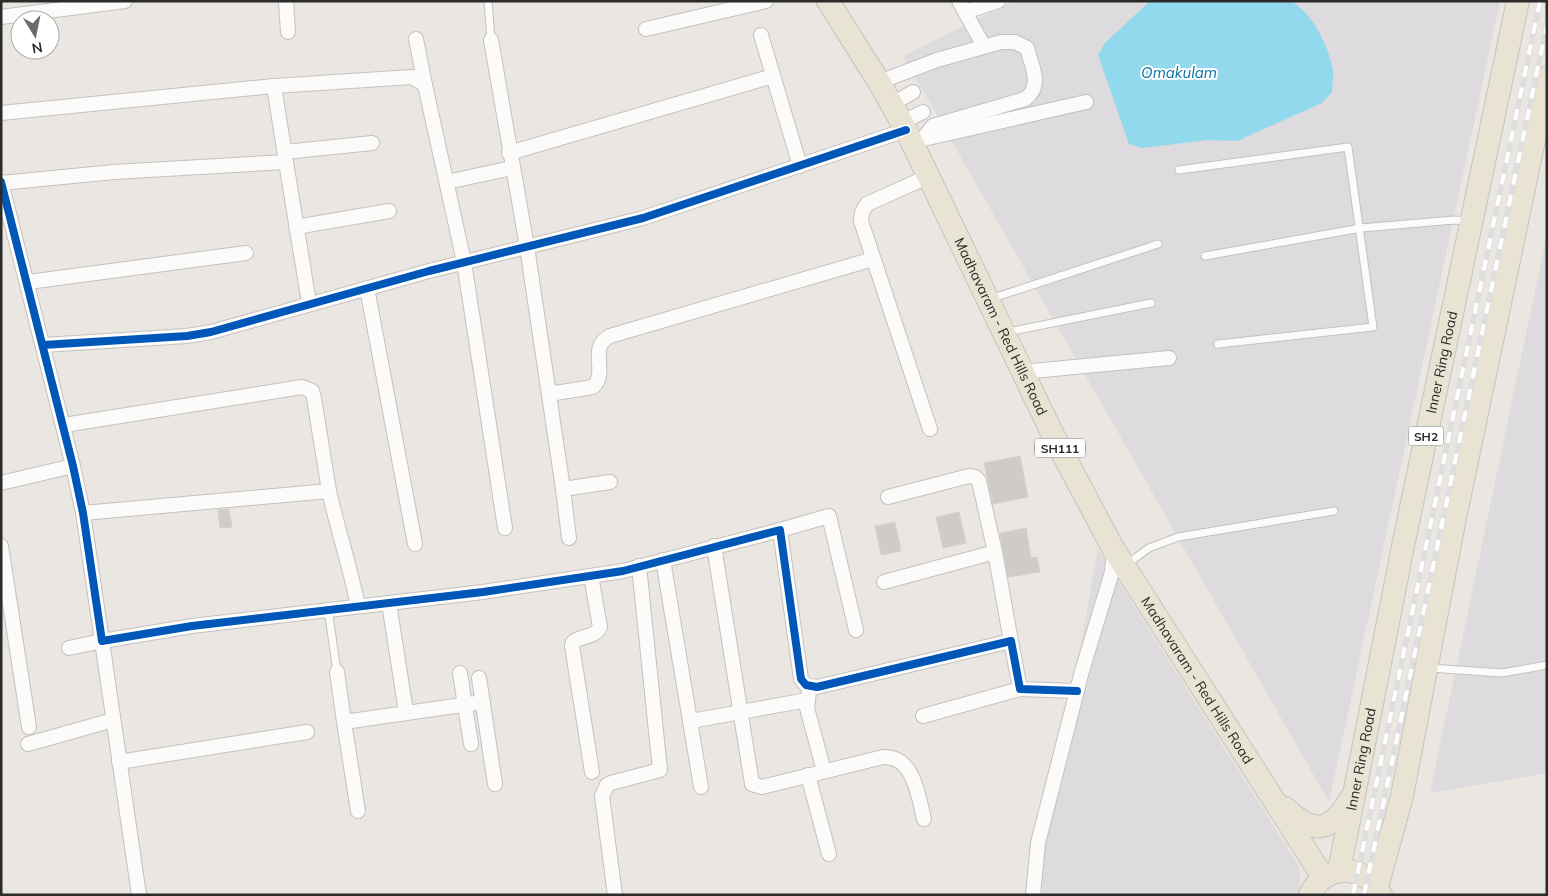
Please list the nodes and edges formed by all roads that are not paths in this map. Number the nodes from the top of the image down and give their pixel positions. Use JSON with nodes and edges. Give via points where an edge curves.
{"nodes":[{"id":1,"x":125,"y":1,"type":"edge"},
{"id":2,"x":286,"y":1,"type":"edge"},
{"id":3,"x":488,"y":1,"type":"edge"},
{"id":4,"x":766,"y":1,"type":"edge"},
{"id":5,"x":828,"y":1,"type":"edge"},
{"id":6,"x":998,"y":1,"type":"edge"},
{"id":7,"x":1518,"y":1,"type":"edge"},
{"id":8,"x":962,"y":6,"type":"edge"},
{"id":9,"x":1,"y":17,"type":"edge"},
{"id":10,"x":646,"y":30,"type":"dead end"},
{"id":11,"x":288,"y":32,"type":"dead end"},
{"id":12,"x":760,"y":35,"type":"dead end"},
{"id":13,"x":416,"y":39,"type":"dead end"},
{"id":14,"x":491,"y":40,"type":"joint"},
{"id":15,"x":981,"y":41,"type":"dead end"},
{"id":16,"x":773,"y":76,"type":"junction"},
{"id":17,"x":1547,"y":78,"type":"edge"},
{"id":18,"x":879,"y":82,"type":"junction"},
{"id":19,"x":425,"y":85,"type":"junction"},
{"id":20,"x":274,"y":86,"type":"junction"},
{"id":21,"x":913,"y":92,"type":"dead end"},
{"id":22,"x":1086,"y":102,"type":"dead end"},
{"id":23,"x":922,"y":112,"type":"dead end"},
{"id":24,"x":1,"y":113,"type":"edge"},
{"id":25,"x":1541,"y":127,"type":"edge"},
{"id":26,"x":907,"y":128,"type":"junction"},
{"id":27,"x":372,"y":143,"type":"dead end"},
{"id":28,"x":509,"y":153,"type":"junction"},
{"id":29,"x":285,"y":157,"type":"junction"},
{"id":30,"x":800,"y":166,"type":"junction"},
{"id":31,"x":512,"y":168,"type":"junction"},
{"id":32,"x":1179,"y":170,"type":"dead end"},
{"id":33,"x":927,"y":177,"type":"junction"},
{"id":34,"x":1,"y":182,"type":"edge"},
{"id":35,"x":447,"y":182,"type":"junction"},
{"id":36,"x":389,"y":211,"type":"dead end"},
{"id":37,"x":1471,"y":222,"type":"junction"},
{"id":38,"x":296,"y":227,"type":"junction"},
{"id":39,"x":1361,"y":228,"type":"junction"},
{"id":40,"x":1158,"y":244,"type":"dead end"},
{"id":41,"x":526,"y":247,"type":"junction"},
{"id":42,"x":246,"y":253,"type":"dead end"},
{"id":43,"x":1205,"y":256,"type":"dead end"},
{"id":44,"x":874,"y":259,"type":"junction"},
{"id":45,"x":464,"y":262,"type":"junction"},
{"id":46,"x":28,"y":282,"type":"junction"},
{"id":47,"x":367,"y":288,"type":"junction"},
{"id":48,"x":987,"y":300,"type":"junction"},
{"id":49,"x":309,"y":303,"type":"junction"},
{"id":50,"x":1151,"y":303,"type":"dead end"},
{"id":51,"x":1003,"y":333,"type":"junction"},
{"id":52,"x":1218,"y":344,"type":"dead end"},
{"id":53,"x":42,"y":345,"type":"junction"},
{"id":54,"x":1169,"y":358,"type":"dead end"},
{"id":55,"x":1022,"y":372,"type":"junction"},
{"id":56,"x":549,"y":394,"type":"junction"},
{"id":57,"x":64,"y":425,"type":"junction"},
{"id":58,"x":930,"y":429,"type":"dead end"},
{"id":59,"x":73,"y":466,"type":"junction"},
{"id":60,"x":610,"y":482,"type":"dead end"},
{"id":61,"x":1,"y":483,"type":"edge"},
{"id":62,"x":563,"y":489,"type":"junction"},
{"id":63,"x":329,"y":491,"type":"junction"},
{"id":64,"x":888,"y":497,"type":"dead end"},
{"id":65,"x":1334,"y":511,"type":"dead end"},
{"id":66,"x":83,"y":514,"type":"junction"},
{"id":67,"x":504,"y":528,"type":"dead end"},
{"id":68,"x":780,"y":530,"type":"junction"},
{"id":69,"x":569,"y":538,"type":"dead end"},
{"id":70,"x":415,"y":544,"type":"dead end"},
{"id":71,"x":1,"y":546,"type":"edge"},
{"id":72,"x":714,"y":546,"type":"junction"},
{"id":73,"x":995,"y":552,"type":"junction"},
{"id":74,"x":1119,"y":558,"type":"junction"},
{"id":75,"x":663,"y":560,"type":"junction"},
{"id":76,"x":639,"y":566,"type":"junction"},
{"id":77,"x":591,"y":576,"type":"junction"},
{"id":78,"x":884,"y":582,"type":"dead end"},
{"id":79,"x":389,"y":603,"type":"junction"},
{"id":80,"x":358,"y":606,"type":"junction"},
{"id":81,"x":328,"y":609,"type":"junction"},
{"id":82,"x":856,"y":630,"type":"dead end"},
{"id":83,"x":102,"y":641,"type":"junction"},
{"id":84,"x":1011,"y":641,"type":"junction"},
{"id":85,"x":69,"y":648,"type":"dead end"},
{"id":86,"x":1547,"y":665,"type":"edge"},
{"id":87,"x":1427,"y":668,"type":"junction"},
{"id":88,"x":337,"y":672,"type":"joint"},
{"id":89,"x":460,"y":673,"type":"dead end"},
{"id":90,"x":479,"y":678,"type":"dead end"},
{"id":91,"x":1020,"y":689,"type":"junction"},
{"id":92,"x":1077,"y":691,"type":"junction"},
{"id":93,"x":809,"y":694,"type":"junction"},
{"id":94,"x":483,"y":702,"type":"junction"},
{"id":95,"x":465,"y":704,"type":"junction"},
{"id":96,"x":406,"y":712,"type":"junction"},
{"id":97,"x":741,"y":712,"type":"junction"},
{"id":98,"x":922,"y":716,"type":"dead end"},
{"id":99,"x":114,"y":720,"type":"junction"},
{"id":100,"x":691,"y":721,"type":"junction"},
{"id":101,"x":344,"y":722,"type":"junction"},
{"id":102,"x":28,"y":727,"type":"dead end"},
{"id":103,"x":308,"y":732,"type":"dead end"},
{"id":104,"x":28,"y":744,"type":"dead end"},
{"id":105,"x":470,"y":744,"type":"dead end"},
{"id":106,"x":120,"y":762,"type":"junction"},
{"id":107,"x":824,"y":771,"type":"junction"},
{"id":108,"x":592,"y":772,"type":"dead end"},
{"id":109,"x":808,"y":775,"type":"junction"},
{"id":110,"x":495,"y":784,"type":"dead end"},
{"id":111,"x":701,"y":787,"type":"dead end"},
{"id":112,"x":1356,"y":790,"type":"junction"},
{"id":113,"x":1272,"y":796,"type":"junction"},
{"id":114,"x":358,"y":811,"type":"dead end"},
{"id":115,"x":924,"y":819,"type":"dead end"},
{"id":116,"x":829,"y":854,"type":"dead end"},
{"id":117,"x":1324,"y":881,"type":"edge"},
{"id":118,"x":1379,"y":891,"type":"edge"},
{"id":119,"x":139,"y":895,"type":"edge"},
{"id":120,"x":615,"y":895,"type":"edge"},
{"id":121,"x":1033,"y":895,"type":"edge"}],
"edges":[{"from":1,"to":9,"type":"street"},
{"from":2,"to":11,"type":"street"},
{"from":3,"to":14,"type":"lane"},
{"from":4,"to":10,"type":"street"},
{"from":5,"to":18,"type":"main road","name":"Madhavaram - Red Hills Road","number":"SH111"},
{"from":6,"to":8,"type":"street"},
{"from":7,"to":37,"type":"main road","name":"Inner Ring Road","number":"SH2"},
{"from":8,"to":15,"type":"street"},
{"from":12,"to":16,"type":"street"},
{"from":13,"to":19,"type":"street"},
{"from":14,"to":28,"type":"street"},
{"from":16,"to":28,"type":"street"},
{"from":16,"to":30,"type":"street"},
{"from":17,"to":25,"type":"main road"},
{"from":18,"to":26,"type":"main road","name":"Madhavaram - Red Hills Road","number":"SH111"},
{"from":18,"to":26,"type":"street","via":[[937,60],[1001,42],[1015,42],[1027,48],[1036,85],[1034,93],[1025,100],[933,126]]},
{"from":19,"to":20,"type":"street","via":[[412,77]]},
{"from":19,"to":35,"type":"street"},
{"from":20,"to":24,"type":"street"},
{"from":20,"to":29,"type":"street"},
{"from":21,"to":26,"type":"street"},
{"from":22,"to":26,"type":"street"},
{"from":23,"to":26,"type":"street"},
{"from":25,"to":87,"type":"main road","via":[[1454,523]]},
{"from":26,"to":30,"type":"street"},
{"from":26,"to":33,"type":"main road","name":"Madhavaram - Red Hills Road","number":"SH111"},
{"from":27,"to":29,"type":"street"},
{"from":28,"to":31,"type":"street"},
{"from":29,"to":34,"type":"street"},
{"from":29,"to":38,"type":"street"},
{"from":30,"to":41,"type":"street","via":[[657,213]]},
{"from":31,"to":35,"type":"street"},
{"from":31,"to":41,"type":"street"},
{"from":32,"to":39,"type":"lane","via":[[1348,147]]},
{"from":33,"to":44,"type":"street","via":[[867,204],[861,221]]},
{"from":33,"to":48,"type":"main road","name":"Madhavaram - Red Hills Road","number":"SH111"},
{"from":34,"to":46,"type":"street"},
{"from":35,"to":45,"type":"street"},
{"from":36,"to":38,"type":"street"},
{"from":37,"to":39,"type":"lane","via":[[1454,220]]},
{"from":37,"to":112,"type":"main road","name":"Inner Ring Road","number":"SH2"},
{"from":38,"to":49,"type":"street"},
{"from":39,"to":43,"type":"lane"},
{"from":39,"to":52,"type":"lane","via":[[1373,327]]},
{"from":40,"to":48,"type":"lane"},
{"from":41,"to":45,"type":"street"},
{"from":41,"to":56,"type":"street"},
{"from":42,"to":46,"type":"street"},
{"from":44,"to":56,"type":"street","via":[[610,336],[598,348],[600,375],[593,387]]},
{"from":44,"to":58,"type":"street"},
{"from":45,"to":47,"type":"street"},
{"from":45,"to":67,"type":"street"},
{"from":46,"to":53,"type":"street"},
{"from":47,"to":49,"type":"street"},
{"from":47,"to":70,"type":"street"},
{"from":48,"to":51,"type":"main road","name":"Madhavaram - Red Hills Road","number":"SH111"},
{"from":49,"to":53,"type":"street","via":[[187,336]]},
{"from":50,"to":51,"type":"lane"},
{"from":51,"to":55,"type":"main road","name":"Madhavaram - Red Hills Road","number":"SH111"},
{"from":53,"to":57,"type":"street"},
{"from":54,"to":55,"type":"street"},
{"from":55,"to":74,"type":"main road","name":"Madhavaram - Red Hills Road","number":"SH111"},
{"from":56,"to":62,"type":"street"},
{"from":57,"to":59,"type":"street"},
{"from":57,"to":63,"type":"street","via":[[308,388],[314,398]]},
{"from":59,"to":61,"type":"street"},
{"from":59,"to":66,"type":"street"},
{"from":60,"to":62,"type":"street"},
{"from":62,"to":69,"type":"street"},
{"from":63,"to":66,"type":"street"},
{"from":63,"to":80,"type":"street"},
{"from":64,"to":73,"type":"street","via":[[975,477],[982,490]]},
{"from":65,"to":74,"type":"lane","via":[[1178,537]]},
{"from":66,"to":83,"type":"street"},
{"from":68,"to":72,"type":"street"},
{"from":68,"to":82,"type":"street","via":[[829,516]]},
{"from":68,"to":93,"type":"street","via":[[801,679]]},
{"from":71,"to":102,"type":"street"},
{"from":72,"to":75,"type":"street"},
{"from":72,"to":97,"type":"street"},
{"from":73,"to":78,"type":"street"},
{"from":73,"to":84,"type":"street"},
{"from":74,"to":92,"type":"street"},
{"from":74,"to":113,"type":"main road","name":"Madhavaram - Red Hills Road","number":"SH111"},
{"from":75,"to":76,"type":"street"},
{"from":75,"to":100,"type":"street"},
{"from":76,"to":77,"type":"street"},
{"from":76,"to":120,"type":"street","via":[[660,770],[611,783],[604,790],[602,796]]},
{"from":77,"to":79,"type":"street"},
{"from":77,"to":108,"type":"street","via":[[600,627],[595,634],[572,642],[572,646]]},
{"from":79,"to":80,"type":"street"},
{"from":79,"to":96,"type":"street"},
{"from":80,"to":81,"type":"street"},
{"from":81,"to":83,"type":"street"},
{"from":81,"to":88,"type":"lane"},
{"from":83,"to":85,"type":"street"},
{"from":83,"to":99,"type":"street"},
{"from":84,"to":91,"type":"street"},
{"from":84,"to":93,"type":"street"},
{"from":86,"to":87,"type":"lane","via":[[1502,673]]},
{"from":87,"to":118,"type":"main road"},
{"from":88,"to":101,"type":"street"},
{"from":89,"to":95,"type":"street"},
{"from":90,"to":94,"type":"street"},
{"from":91,"to":92,"type":"street"},
{"from":91,"to":98,"type":"street"},
{"from":92,"to":121,"type":"street","via":[[1038,843]]},
{"from":93,"to":97,"type":"street"},
{"from":93,"to":107,"type":"street","via":[[807,708]]},
{"from":94,"to":95,"type":"street"},
{"from":94,"to":110,"type":"street"},
{"from":95,"to":96,"type":"street"},
{"from":95,"to":105,"type":"street"},
{"from":96,"to":101,"type":"street"},
{"from":97,"to":100,"type":"street"},
{"from":97,"to":109,"type":"street","via":[[752,784],[762,787]]},
{"from":99,"to":104,"type":"street"},
{"from":99,"to":106,"type":"street"},
{"from":100,"to":111,"type":"street"},
{"from":101,"to":114,"type":"street"},
{"from":103,"to":106,"type":"street"},
{"from":106,"to":119,"type":"street"},
{"from":107,"to":109,"type":"street"},
{"from":107,"to":115,"type":"street","via":[[893,757],[910,773]]},
{"from":109,"to":116,"type":"street"},
{"from":112,"to":113,"type":"main road","via":[[1340,818],[1314,828],[1299,822]]},
{"from":112,"to":117,"type":"main road","name":"Inner Ring Road","number":"SH2"},
{"from":113,"to":117,"type":"main road","name":"Madhavaram - Red Hills Road","number":"SH111"},
{"from":117,"to":118,"type":"main road","via":[[1356,872],[1372,880]]}]}
